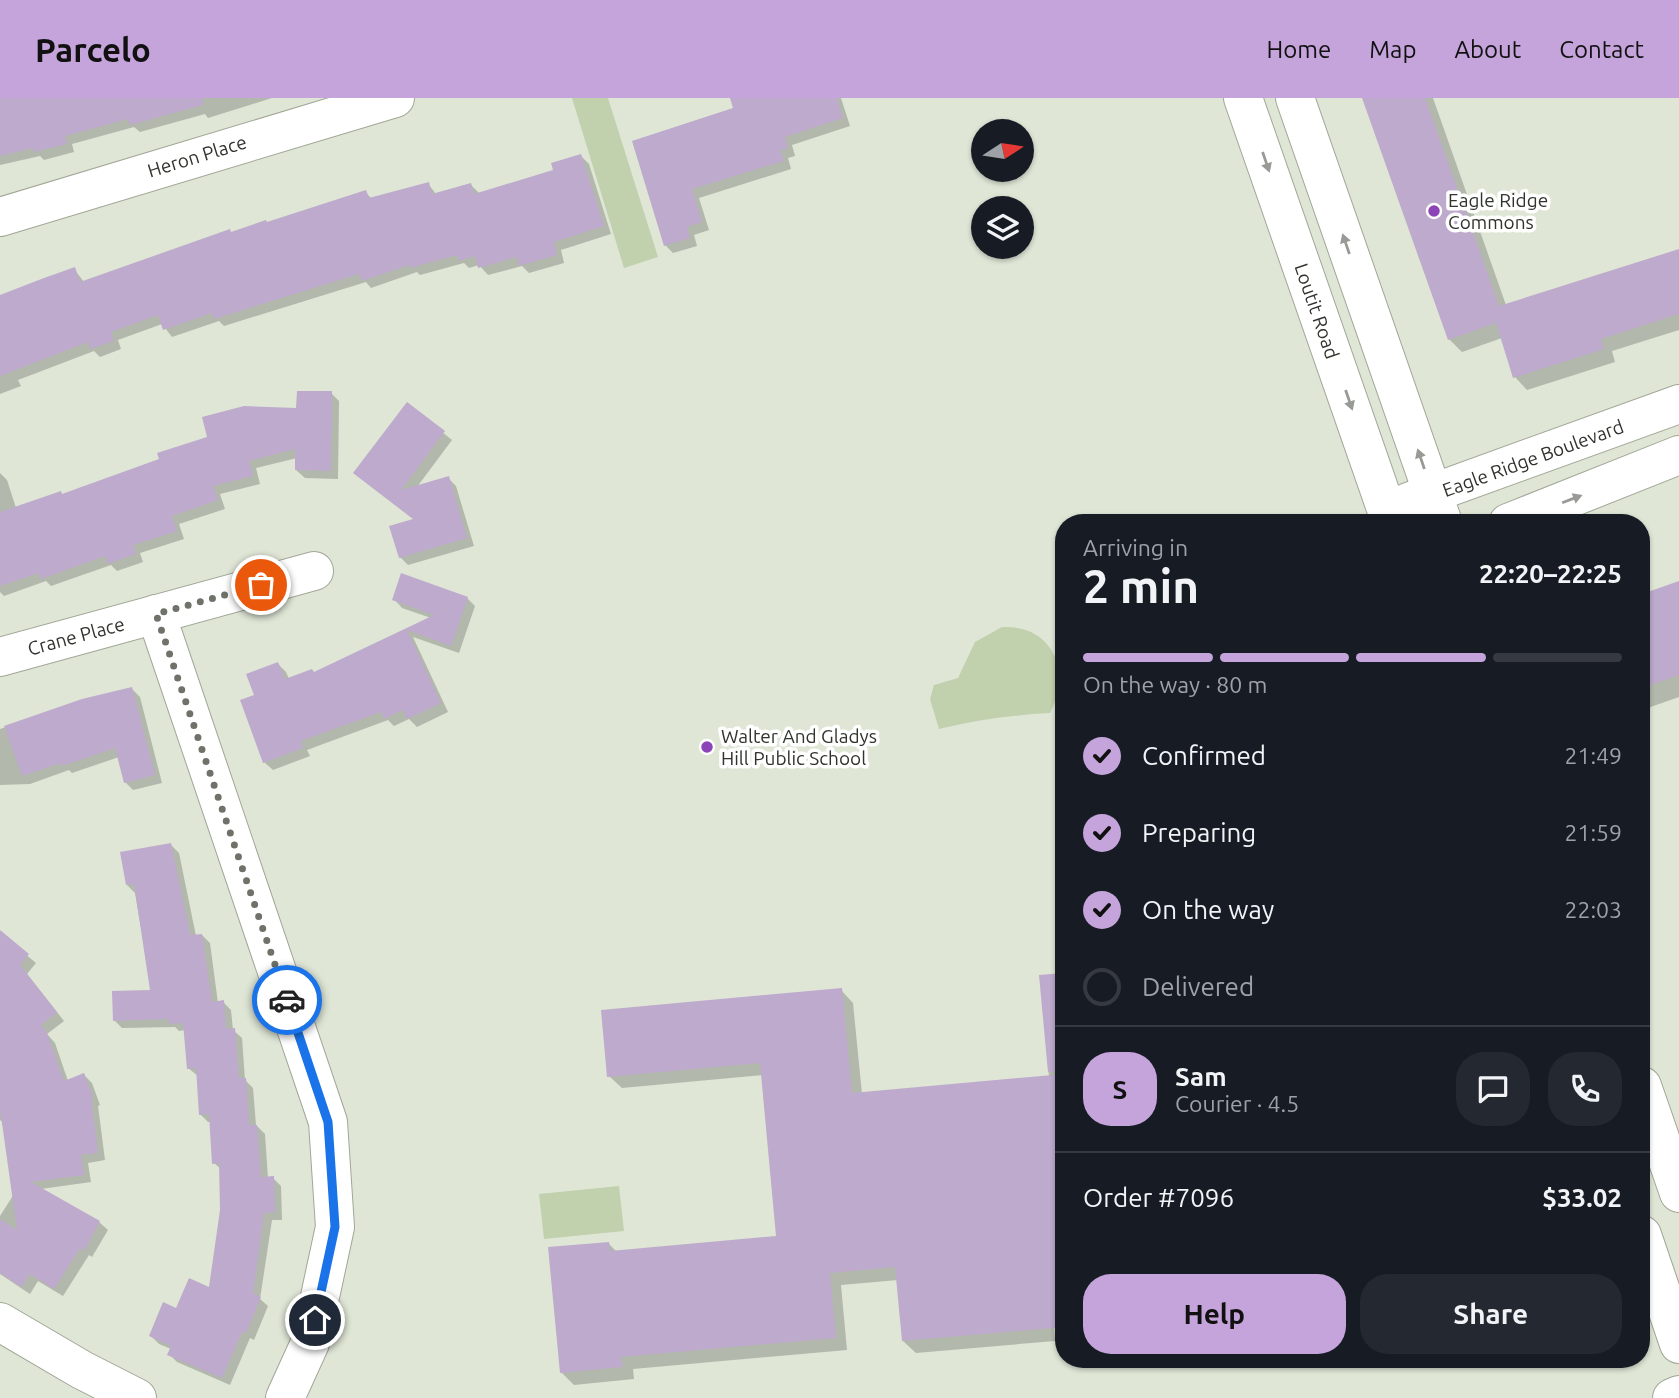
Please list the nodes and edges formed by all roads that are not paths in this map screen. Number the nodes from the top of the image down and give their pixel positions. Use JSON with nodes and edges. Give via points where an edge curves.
{"nodes":[{"id":1,"x":395,"y":98,"type":"edge"},
{"id":2,"x":1243,"y":98,"type":"edge"},
{"id":3,"x":1295,"y":98,"type":"edge"},
{"id":4,"x":0,"y":217,"type":"edge"},
{"id":5,"x":1679,"y":404,"type":"edge"},
{"id":6,"x":1679,"y":456,"type":"edge"},
{"id":7,"x":1438,"y":509,"type":"edge"},
{"id":8,"x":1388,"y":514,"type":"edge"},
{"id":9,"x":1403,"y":514,"type":"edge"},
{"id":10,"x":1531,"y":514,"type":"edge"},
{"id":11,"x":314,"y":571,"type":"dead end"},
{"id":12,"x":156,"y":614,"type":"junction"},
{"id":13,"x":0,"y":657,"type":"edge"},
{"id":14,"x":1650,"y":1109,"type":"edge"},
{"id":15,"x":1679,"y":1193,"type":"edge"},
{"id":16,"x":1650,"y":1259,"type":"edge"},
{"id":17,"x":0,"y":1322,"type":"edge"},
{"id":18,"x":1679,"y":1344,"type":"edge"},
{"id":19,"x":1679,"y":1395,"type":"edge"},
{"id":20,"x":137,"y":1398,"type":"edge"},
{"id":21,"x":285,"y":1398,"type":"edge"},
{"id":22,"x":1672,"y":1398,"type":"edge"}],
"edges":[{"from":1,"to":4,"type":"street","name":"Heron Place"},
{"from":2,"to":8,"type":"street","name":"Loutit Road","one_way":true},
{"from":7,"to":3,"type":"street","one_way":true},
{"from":5,"to":7,"type":"street","name":"Eagle Ridge Boulevard"},
{"from":10,"to":6,"type":"street","one_way":true},
{"from":7,"to":9,"type":"street","name":"Eagle Ridge Boulevard"},
{"from":11,"to":12,"type":"street","name":"Crane Place"},
{"from":12,"to":13,"type":"street","name":"Crane Place"},
{"from":12,"to":21,"type":"street","via":[[328,1122],[335,1227],[310,1343]]},
{"from":14,"to":15,"type":"street"},
{"from":16,"to":18,"type":"street"},
{"from":17,"to":20,"type":"street"},
{"from":19,"to":22,"type":"street"}]}
